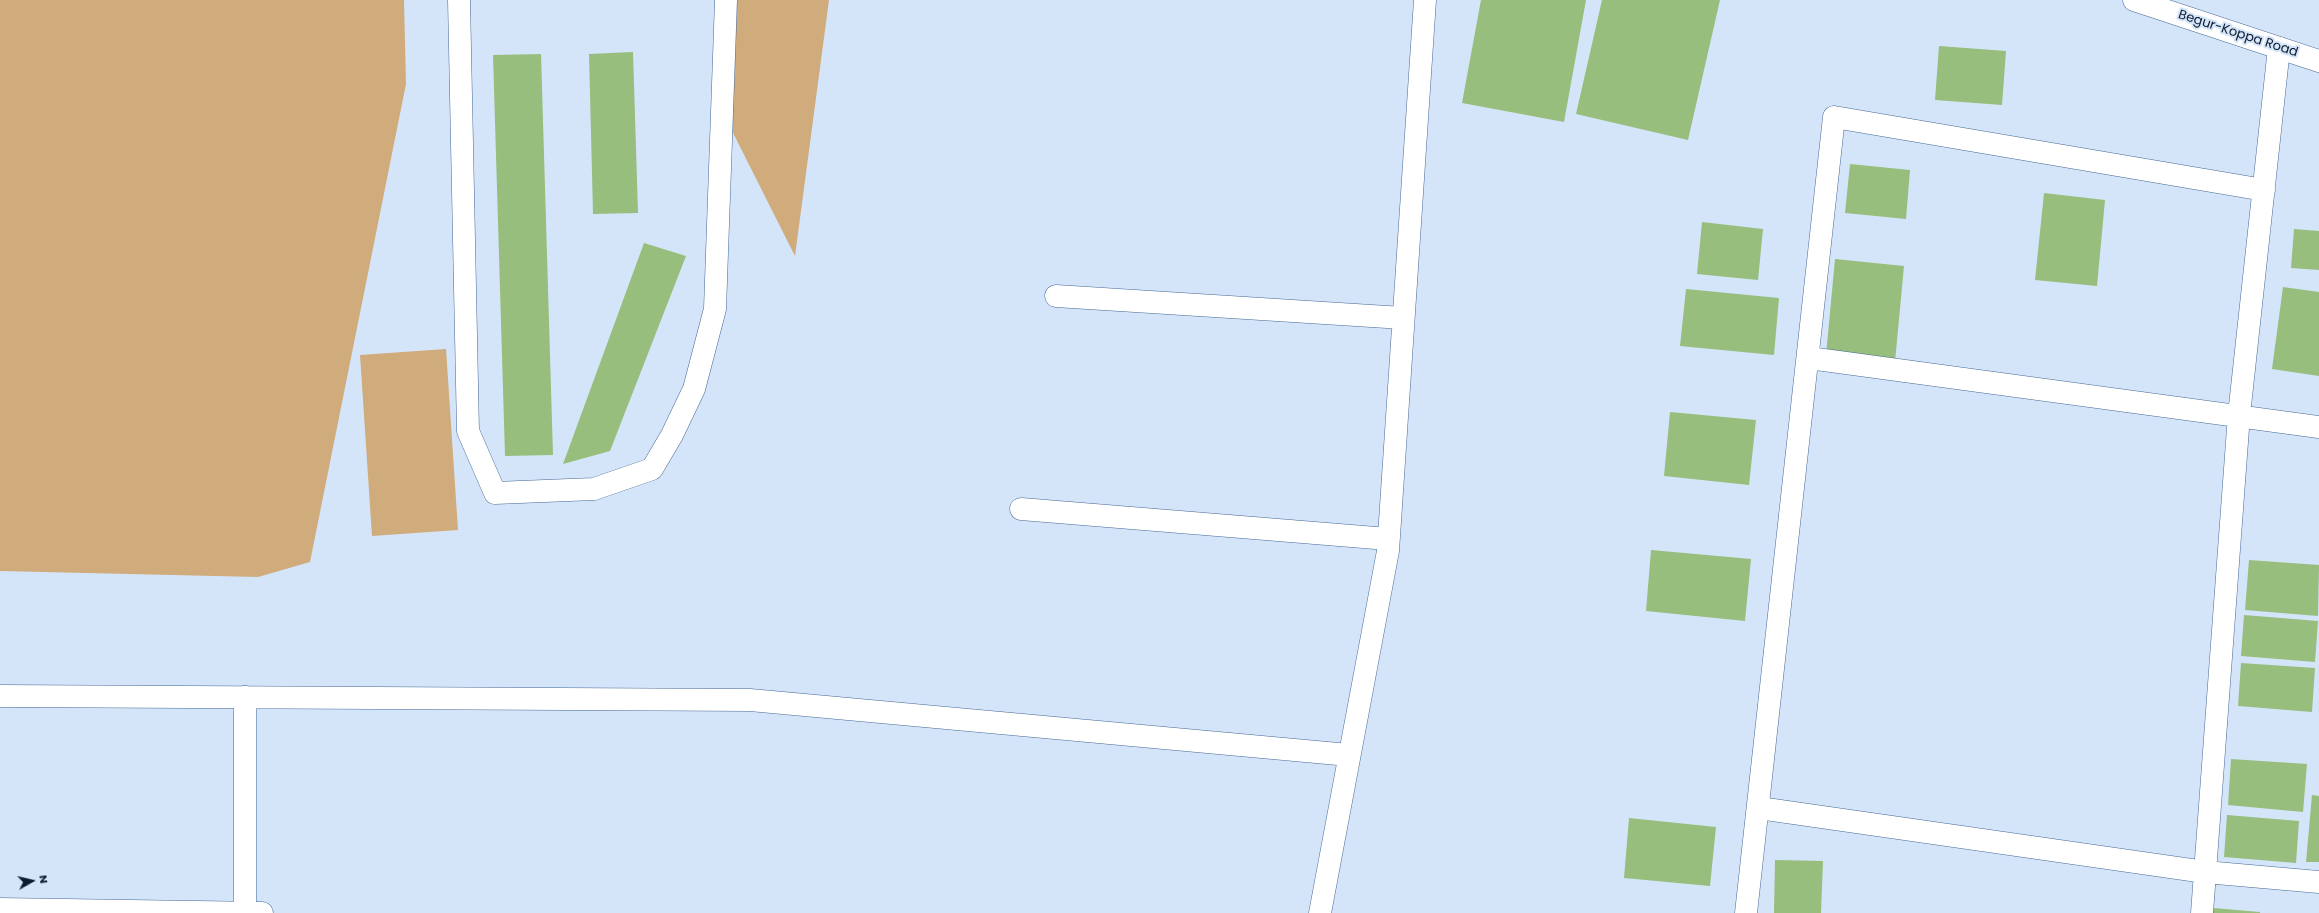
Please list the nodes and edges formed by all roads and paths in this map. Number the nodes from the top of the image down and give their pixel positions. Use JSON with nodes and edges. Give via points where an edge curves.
{"nodes":[{"id":1,"x":459,"y":0,"type":"edge"},
{"id":2,"x":726,"y":0,"type":"edge"},
{"id":3,"x":1425,"y":0,"type":"edge"},
{"id":4,"x":2134,"y":0,"type":"edge"},
{"id":5,"x":2279,"y":48,"type":"junction"},
{"id":6,"x":2319,"y":61,"type":"edge"},
{"id":7,"x":2264,"y":190,"type":"junction"},
{"id":8,"x":1056,"y":296,"type":"dead end"},
{"id":9,"x":1403,"y":318,"type":"junction"},
{"id":10,"x":1808,"y":358,"type":"junction"},
{"id":11,"x":2239,"y":415,"type":"junction"},
{"id":12,"x":2319,"y":427,"type":"edge"},
{"id":13,"x":1021,"y":509,"type":"dead end"},
{"id":14,"x":1388,"y":539,"type":"junction"},
{"id":15,"x":0,"y":696,"type":"edge"},
{"id":16,"x":245,"y":697,"type":"junction"},
{"id":17,"x":1349,"y":755,"type":"junction"},
{"id":18,"x":1759,"y":808,"type":"junction"},
{"id":19,"x":2205,"y":872,"type":"junction"},
{"id":20,"x":2319,"y":882,"type":"edge"},
{"id":21,"x":0,"y":910,"type":"edge"},
{"id":22,"x":245,"y":913,"type":"edge"},
{"id":23,"x":262,"y":913,"type":"edge"},
{"id":24,"x":1320,"y":913,"type":"edge"},
{"id":25,"x":1746,"y":913,"type":"edge"},
{"id":26,"x":2202,"y":913,"type":"edge"}],
"edges":[{"from":1,"to":2,"type":"street","via":[[468,431],[495,493],[594,489],[652,470],[694,389],[715,309]]},
{"from":3,"to":9,"type":"street"},
{"from":4,"to":5,"type":"street","name":"Begur-Koppa Road"},
{"from":5,"to":6,"type":"street","name":"Begur-Koppa Road"},
{"from":5,"to":7,"type":"street"},
{"from":7,"to":10,"type":"street","via":[[1834,117]]},
{"from":7,"to":11,"type":"street"},
{"from":8,"to":9,"type":"street"},
{"from":9,"to":14,"type":"street"},
{"from":10,"to":11,"type":"street"},
{"from":10,"to":18,"type":"street"},
{"from":11,"to":12,"type":"street"},
{"from":11,"to":19,"type":"street"},
{"from":13,"to":14,"type":"street"},
{"from":14,"to":17,"type":"street"},
{"from":15,"to":16,"type":"street"},
{"from":16,"to":17,"type":"street","via":[[750,700]]},
{"from":16,"to":22,"type":"street"},
{"from":17,"to":24,"type":"street"},
{"from":18,"to":19,"type":"street"},
{"from":18,"to":25,"type":"street"},
{"from":19,"to":20,"type":"street"},
{"from":19,"to":26,"type":"street"},
{"from":21,"to":22,"type":"street"},
{"from":22,"to":23,"type":"street"}]}
